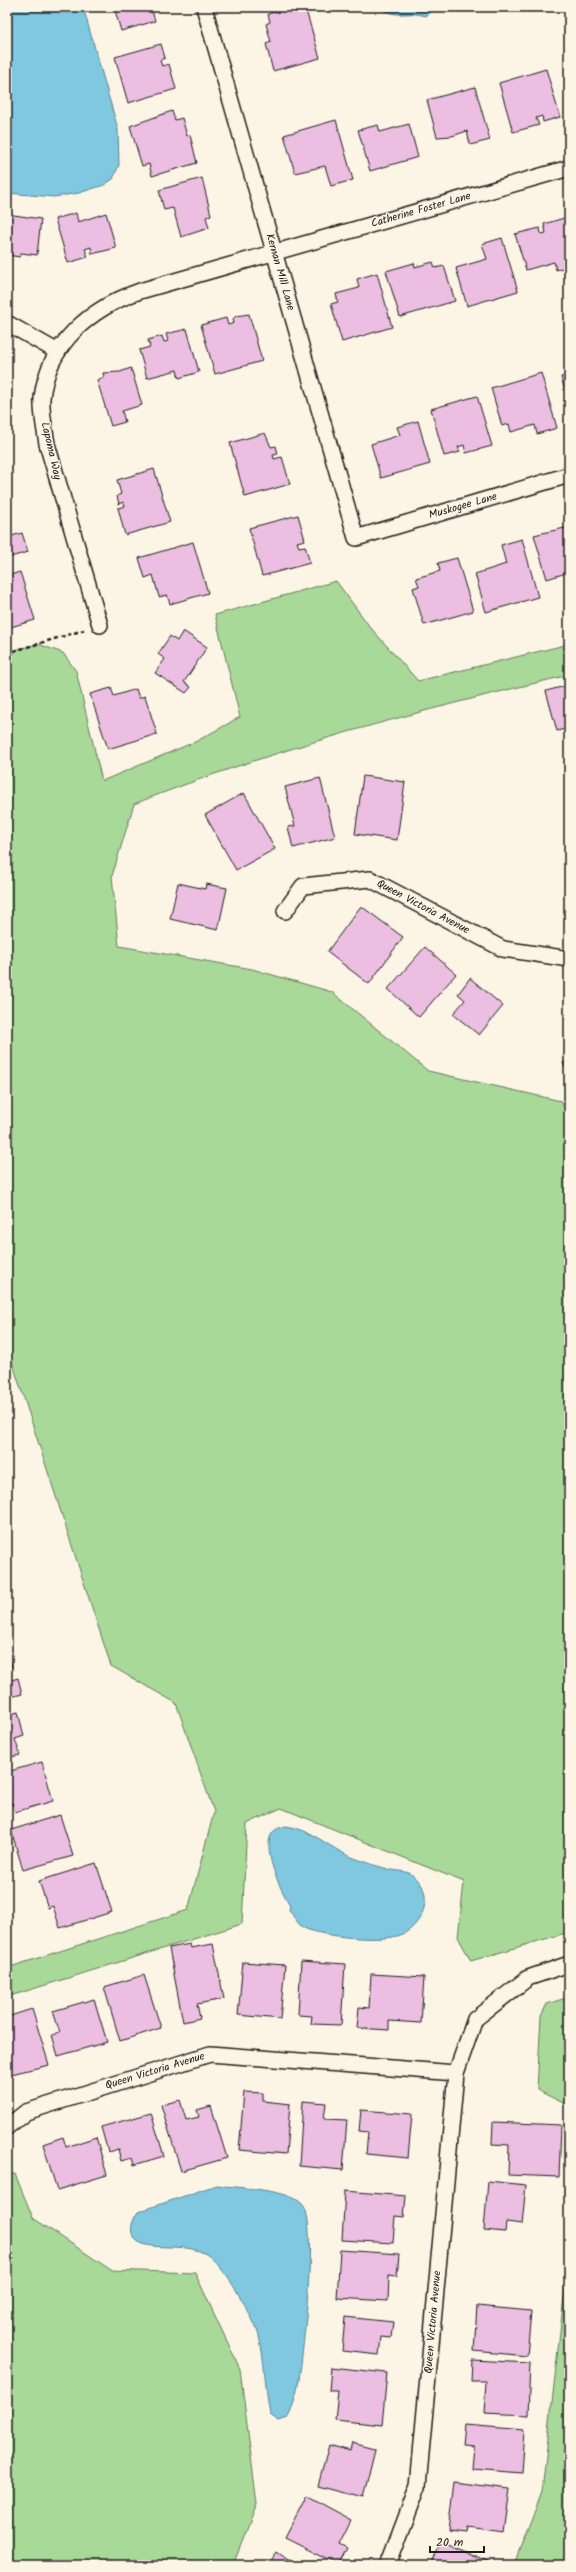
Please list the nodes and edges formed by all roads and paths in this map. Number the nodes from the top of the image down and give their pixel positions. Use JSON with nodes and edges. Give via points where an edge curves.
{"nodes":[{"id":1,"x":204,"y":7,"type":"edge"},
{"id":2,"x":569,"y":168,"type":"edge"},
{"id":3,"x":274,"y":252,"type":"junction"},
{"id":4,"x":7,"y":323,"type":"edge"},
{"id":5,"x":58,"y":352,"type":"junction"},
{"id":6,"x":569,"y":475,"type":"edge"},
{"id":7,"x":356,"y":538,"type":"joint"},
{"id":8,"x":100,"y":625,"type":"joint"},
{"id":9,"x":7,"y":653,"type":"edge"},
{"id":10,"x":285,"y":911,"type":"dead end"},
{"id":11,"x":569,"y":959,"type":"edge"},
{"id":12,"x":569,"y":1964,"type":"edge"},
{"id":13,"x":456,"y":2073,"type":"junction"},
{"id":14,"x":7,"y":2127,"type":"edge"},
{"id":15,"x":388,"y":2565,"type":"edge"}],
"edges":[{"from":1,"to":3,"type":"street","name":"Kernan Mill Lane"},
{"from":2,"to":3,"type":"street","name":"Catherine Foster Lane"},
{"from":3,"to":5,"type":"street","name":"Lapoma Way","via":[[114,299],[77,325]]},
{"from":3,"to":7,"type":"street","name":"Kernan Mill Lane"},
{"from":4,"to":5,"type":"street"},
{"from":5,"to":8,"type":"street","name":"Lapoma Way","via":[[47,375],[42,399],[45,430]]},
{"from":6,"to":7,"type":"street","name":"Muskogee Lane"},
{"from":8,"to":9,"type":"path"},
{"from":10,"to":11,"type":"street","name":"Queen Victoria Avenue","via":[[303,886],[370,880],[503,949]]},
{"from":12,"to":13,"type":"street","name":"Queen Victoria Avenue","via":[[528,1978],[475,2018]]},
{"from":13,"to":14,"type":"street","name":"Queen Victoria Avenue","via":[[210,2054],[26,2112]]},
{"from":13,"to":15,"type":"street","name":"Queen Victoria Avenue","via":[[418,2486]]}]}
